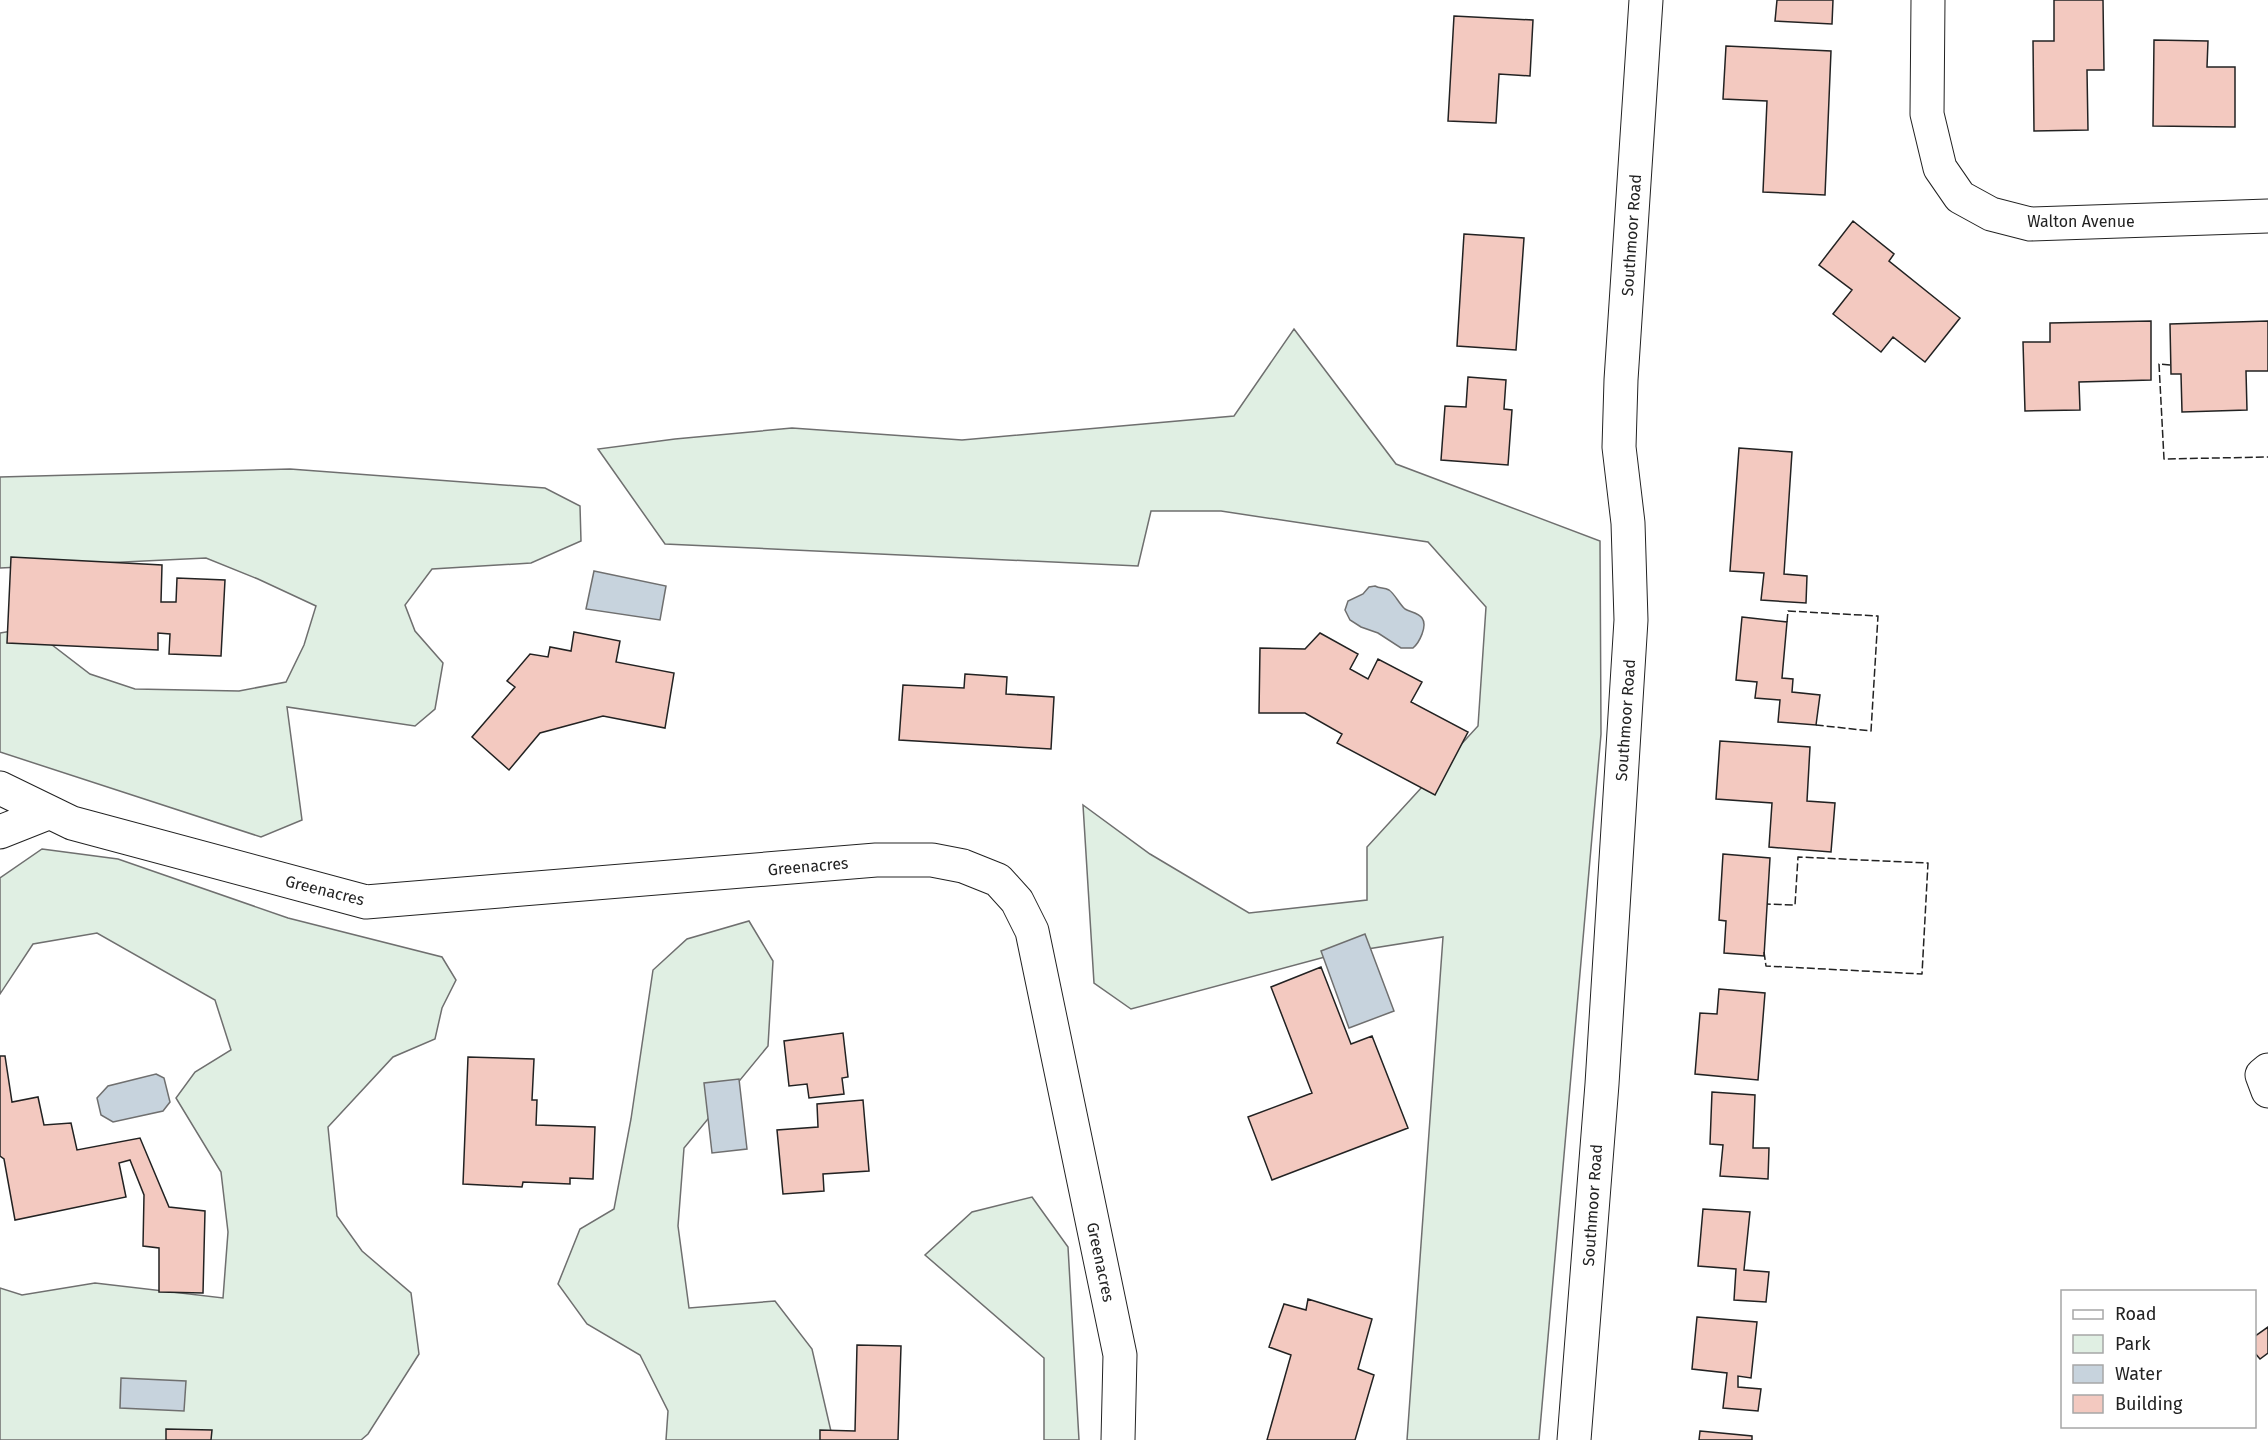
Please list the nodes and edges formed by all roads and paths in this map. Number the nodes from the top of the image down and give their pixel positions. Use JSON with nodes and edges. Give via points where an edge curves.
{"nodes":[{"id":1,"x":1646,"y":0,"type":"edge"},
{"id":2,"x":1928,"y":0,"type":"edge"},
{"id":3,"x":2268,"y":216,"type":"edge"},
{"id":4,"x":0,"y":788,"type":"edge"},
{"id":5,"x":48,"y":813,"type":"junction"},
{"id":6,"x":0,"y":831,"type":"edge"},
{"id":7,"x":2268,"y":1070,"type":"edge"},
{"id":8,"x":2268,"y":1091,"type":"edge"},
{"id":9,"x":1118,"y":1440,"type":"edge"},
{"id":10,"x":1574,"y":1440,"type":"edge"}],
"edges":[{"from":1,"to":10,"type":"street","name":"Southmoor Road","via":[[1619,447],[1628,523],[1631,620],[1602,1084]]},
{"from":2,"to":3,"type":"street","name":"Walton Avenue","via":[[1927,114],[1940,168],[1960,197],[1991,214],[2030,224]]},
{"from":4,"to":5,"type":"street","name":"Greenacres"},
{"from":5,"to":6,"type":"street"},
{"from":5,"to":9,"type":"street","name":"Greenacres","via":[[72,823],[366,902],[876,860],[932,860],[963,866],[998,880],[1017,901],[1032,931],[1120,1355]]},
{"from":7,"to":8,"type":"street","via":[[2262,1075]]}]}
